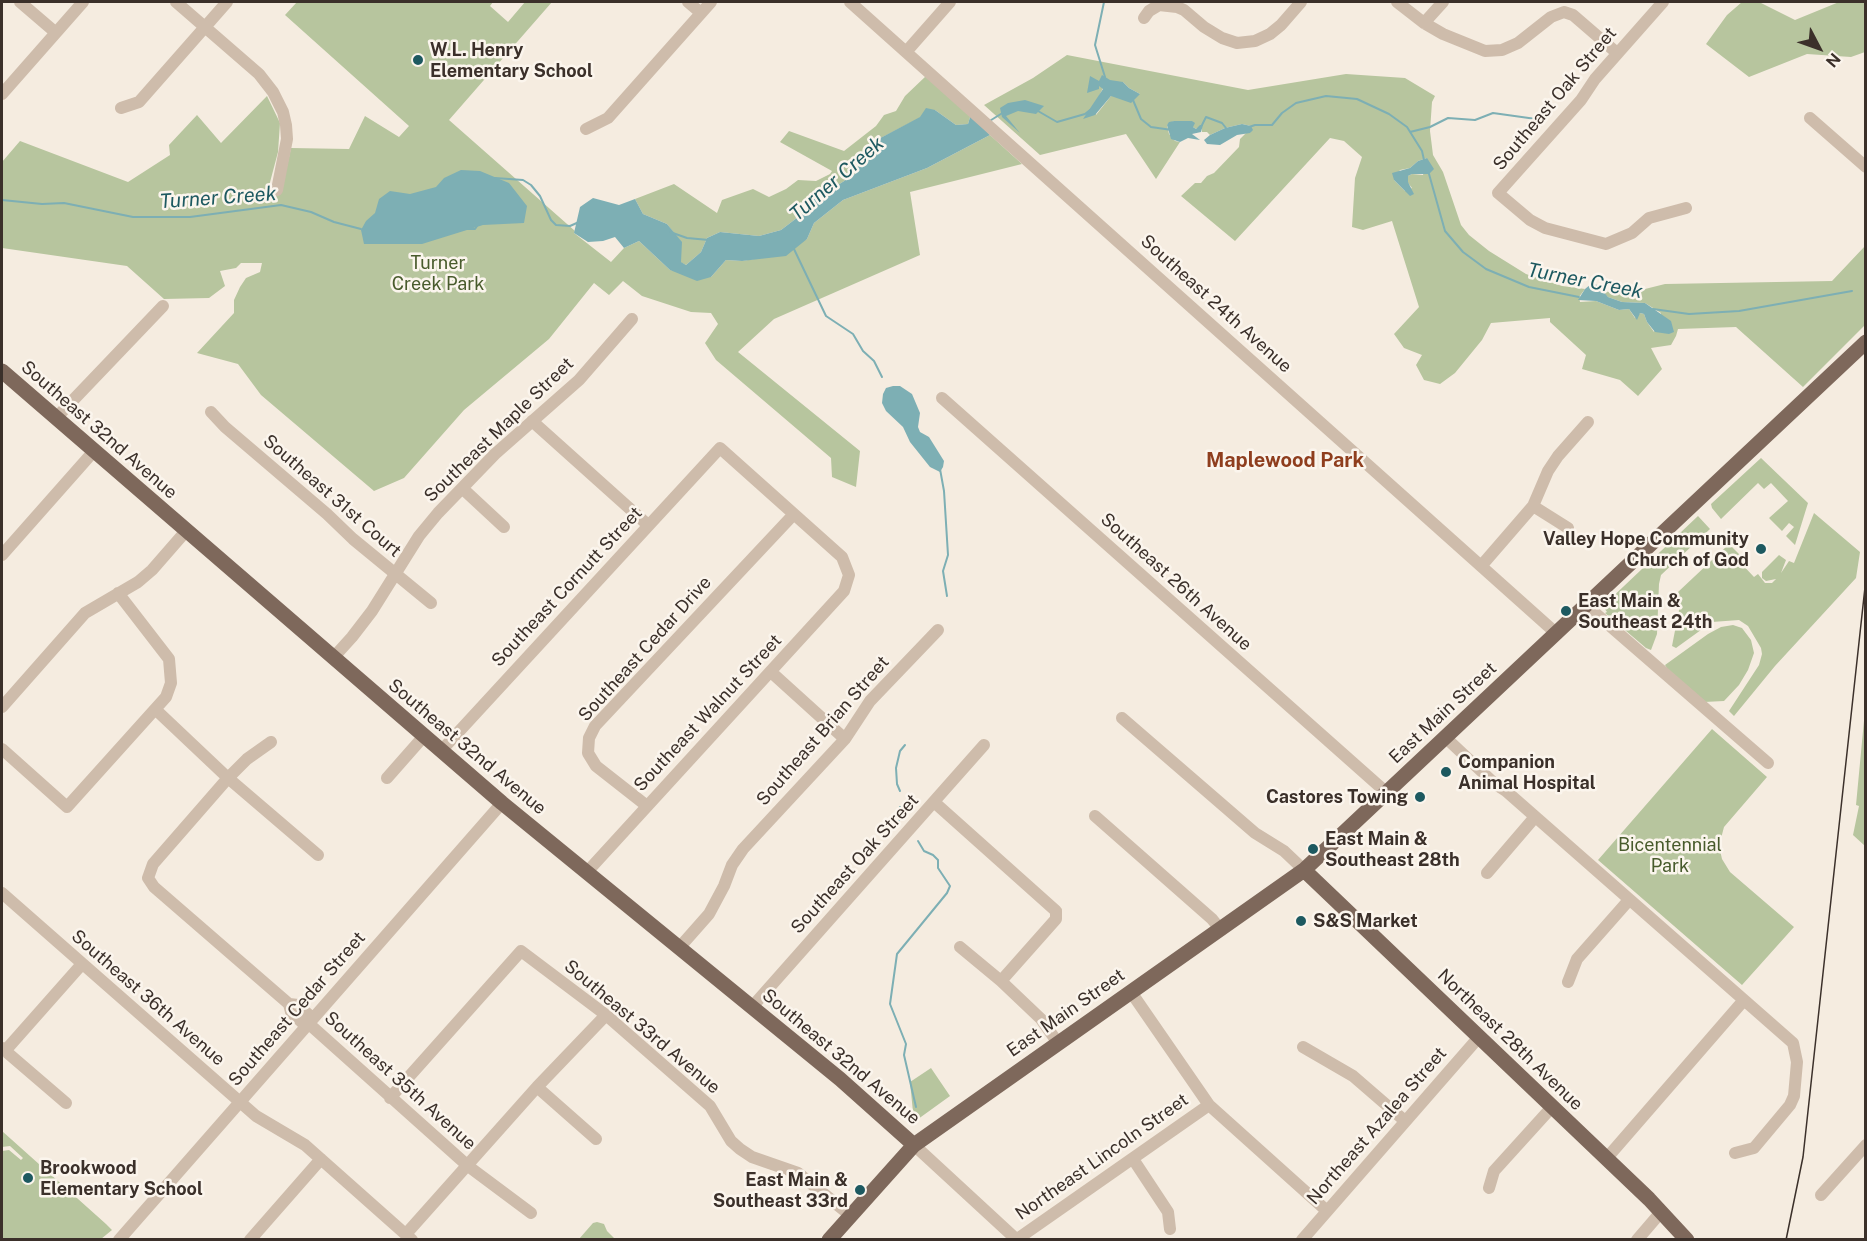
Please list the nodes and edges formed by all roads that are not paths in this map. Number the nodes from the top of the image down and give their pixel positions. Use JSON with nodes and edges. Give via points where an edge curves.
{"nodes":[{"id":1,"x":20,"y":2,"type":"edge"},
{"id":2,"x":83,"y":2,"type":"edge"},
{"id":3,"x":176,"y":2,"type":"edge"},
{"id":4,"x":227,"y":2,"type":"edge"},
{"id":5,"x":687,"y":2,"type":"edge"},
{"id":6,"x":711,"y":2,"type":"edge"},
{"id":7,"x":850,"y":2,"type":"edge"},
{"id":8,"x":950,"y":2,"type":"edge"},
{"id":9,"x":1301,"y":2,"type":"edge"},
{"id":10,"x":1397,"y":2,"type":"edge"},
{"id":11,"x":1443,"y":2,"type":"edge"},
{"id":12,"x":1663,"y":2,"type":"edge"},
{"id":13,"x":701,"y":13,"type":"junction"},
{"id":14,"x":1144,"y":18,"type":"dead end"},
{"id":15,"x":1424,"y":23,"type":"junction"},
{"id":16,"x":205,"y":27,"type":"junction"},
{"id":17,"x":56,"y":32,"type":"junction"},
{"id":18,"x":906,"y":52,"type":"junction"},
{"id":19,"x":1617,"y":53,"type":"junction"},
{"id":20,"x":2,"y":94,"type":"edge"},
{"id":21,"x":121,"y":108,"type":"dead end"},
{"id":22,"x":1810,"y":118,"type":"dead end"},
{"id":23,"x":586,"y":129,"type":"dead end"},
{"id":24,"x":1866,"y":167,"type":"edge"},
{"id":25,"x":278,"y":190,"type":"dead end"},
{"id":26,"x":1686,"y":208,"type":"dead end"},
{"id":27,"x":164,"y":306,"type":"dead end"},
{"id":28,"x":632,"y":319,"type":"dead end"},
{"id":29,"x":1866,"y":342,"type":"edge"},
{"id":30,"x":2,"y":372,"type":"edge"},
{"id":31,"x":942,"y":398,"type":"dead end"},
{"id":32,"x":212,"y":412,"type":"dead end"},
{"id":33,"x":56,"y":418,"type":"junction"},
{"id":34,"x":532,"y":421,"type":"junction"},
{"id":35,"x":1588,"y":423,"type":"dead end"},
{"id":36,"x":94,"y":450,"type":"junction"},
{"id":37,"x":462,"y":488,"type":"junction"},
{"id":38,"x":1533,"y":506,"type":"junction"},
{"id":39,"x":794,"y":514,"type":"junction"},
{"id":40,"x":648,"y":525,"type":"junction"},
{"id":41,"x":504,"y":527,"type":"dead end"},
{"id":42,"x":1568,"y":528,"type":"dead end"},
{"id":43,"x":186,"y":531,"type":"junction"},
{"id":44,"x":2,"y":555,"type":"edge"},
{"id":45,"x":1482,"y":565,"type":"junction"},
{"id":46,"x":395,"y":574,"type":"junction"},
{"id":47,"x":118,"y":593,"type":"junction"},
{"id":48,"x":431,"y":603,"type":"dead end"},
{"id":49,"x":1587,"y":606,"type":"junction"},
{"id":50,"x":938,"y":630,"type":"dead end"},
{"id":51,"x":1557,"y":634,"type":"junction"},
{"id":52,"x":333,"y":658,"type":"junction"},
{"id":53,"x":771,"y":672,"type":"junction"},
{"id":54,"x":2,"y":707,"type":"edge"},
{"id":55,"x":155,"y":709,"type":"junction"},
{"id":56,"x":1122,"y":718,"type":"dead end"},
{"id":57,"x":424,"y":736,"type":"junction"},
{"id":58,"x":1446,"y":738,"type":"junction"},
{"id":59,"x":845,"y":739,"type":"junction"},
{"id":60,"x":271,"y":742,"type":"dead end"},
{"id":61,"x":984,"y":745,"type":"dead end"},
{"id":62,"x":2,"y":749,"type":"edge"},
{"id":63,"x":441,"y":751,"type":"junction"},
{"id":64,"x":1768,"y":763,"type":"dead end"},
{"id":65,"x":228,"y":778,"type":"junction"},
{"id":66,"x":387,"y":778,"type":"dead end"},
{"id":67,"x":1387,"y":793,"type":"junction"},
{"id":68,"x":934,"y":802,"type":"junction"},
{"id":69,"x":502,"y":803,"type":"junction"},
{"id":70,"x":647,"y":806,"type":"junction"},
{"id":71,"x":1095,"y":816,"type":"dead end"},
{"id":72,"x":1535,"y":817,"type":"junction"},
{"id":73,"x":318,"y":855,"type":"dead end"},
{"id":74,"x":1304,"y":870,"type":"junction"},
{"id":75,"x":587,"y":872,"type":"junction"},
{"id":76,"x":1487,"y":873,"type":"dead end"},
{"id":77,"x":2,"y":893,"type":"edge"},
{"id":78,"x":1629,"y":900,"type":"junction"},
{"id":79,"x":1220,"y":929,"type":"junction"},
{"id":80,"x":960,"y":947,"type":"dead end"},
{"id":81,"x":679,"y":948,"type":"junction"},
{"id":82,"x":82,"y":964,"type":"junction"},
{"id":83,"x":1001,"y":981,"type":"junction"},
{"id":84,"x":1568,"y":982,"type":"dead end"},
{"id":85,"x":1131,"y":992,"type":"junction"},
{"id":86,"x":1744,"y":1000,"type":"junction"},
{"id":87,"x":752,"y":1007,"type":"junction"},
{"id":88,"x":606,"y":1015,"type":"junction"},
{"id":89,"x":309,"y":1022,"type":"junction"},
{"id":90,"x":1479,"y":1037,"type":"junction"},
{"id":91,"x":1058,"y":1043,"type":"junction"},
{"id":92,"x":1303,"y":1047,"type":"dead end"},
{"id":93,"x":3,"y":1050,"type":"edge"},
{"id":94,"x":537,"y":1087,"type":"junction"},
{"id":95,"x":390,"y":1098,"type":"junction"},
{"id":96,"x":239,"y":1102,"type":"junction"},
{"id":97,"x":66,"y":1103,"type":"dead end"},
{"id":98,"x":1209,"y":1105,"type":"junction"},
{"id":99,"x":1552,"y":1107,"type":"junction"},
{"id":100,"x":1405,"y":1121,"type":"junction"},
{"id":101,"x":596,"y":1138,"type":"dead end"},
{"id":102,"x":914,"y":1145,"type":"junction"},
{"id":103,"x":1866,"y":1145,"type":"edge"},
{"id":104,"x":1735,"y":1154,"type":"dead end"},
{"id":105,"x":321,"y":1159,"type":"junction"},
{"id":106,"x":1133,"y":1159,"type":"junction"},
{"id":107,"x":1606,"y":1159,"type":"junction"},
{"id":108,"x":468,"y":1166,"type":"junction"},
{"id":109,"x":1489,"y":1188,"type":"dead end"},
{"id":110,"x":1821,"y":1195,"type":"dead end"},
{"id":111,"x":1327,"y":1211,"type":"junction"},
{"id":112,"x":1661,"y":1212,"type":"junction"},
{"id":113,"x":531,"y":1213,"type":"dead end"},
{"id":114,"x":850,"y":1215,"type":"junction"},
{"id":115,"x":1170,"y":1229,"type":"dead end"},
{"id":116,"x":409,"y":1237,"type":"edge"},
{"id":117,"x":119,"y":1239,"type":"edge"},
{"id":118,"x":250,"y":1239,"type":"edge"},
{"id":119,"x":829,"y":1239,"type":"edge"},
{"id":120,"x":1017,"y":1239,"type":"edge"},
{"id":121,"x":1302,"y":1239,"type":"edge"},
{"id":122,"x":1637,"y":1239,"type":"edge"},
{"id":123,"x":1687,"y":1239,"type":"edge"}],
"edges":[{"from":1,"to":17,"type":"street"},
{"from":2,"to":17,"type":"street"},
{"from":3,"to":16,"type":"street"},
{"from":4,"to":16,"type":"street"},
{"from":5,"to":13,"type":"street"},
{"from":6,"to":13,"type":"street"},
{"from":7,"to":18,"type":"street","name":"Southeast 24th Avenue"},
{"from":8,"to":18,"type":"street"},
{"from":9,"to":14,"type":"street","via":[[1270,34],[1256,41],[1237,43],[1204,27],[1184,10],[1167,4],[1149,11]]},
{"from":10,"to":15,"type":"street"},
{"from":11,"to":15,"type":"street"},
{"from":12,"to":19,"type":"street","name":"Southeast Oak Street"},
{"from":13,"to":23,"type":"street","via":[[608,118]]},
{"from":15,"to":19,"type":"street","via":[[1485,51],[1502,50],[1564,12],[1573,15]]},
{"from":16,"to":21,"type":"street","via":[[139,102]]},
{"from":16,"to":25,"type":"street","via":[[264,80],[283,112],[286,139]]},
{"from":17,"to":20,"type":"street"},
{"from":18,"to":45,"type":"street","name":"Southeast 24th Avenue"},
{"from":19,"to":26,"type":"street","name":"Southeast Oak Street","via":[[1581,100],[1498,193],[1545,228],[1606,244],[1632,233],[1649,218]]},
{"from":22,"to":24,"type":"street"},
{"from":27,"to":33,"type":"street"},
{"from":28,"to":34,"type":"street","name":"Southeast Maple Street","via":[[579,380]]},
{"from":29,"to":49,"type":"main road","name":"East Main Street"},
{"from":30,"to":33,"type":"main road","name":"Southeast 32nd Avenue"},
{"from":31,"to":67,"type":"street","name":"Southeast 26th Avenue"},
{"from":32,"to":46,"type":"street","name":"Southeast 31st Court"},
{"from":33,"to":36,"type":"main road","name":"Southeast 32nd Avenue"},
{"from":34,"to":37,"type":"street","name":"Southeast Maple Street"},
{"from":34,"to":40,"type":"street"},
{"from":35,"to":38,"type":"street","via":[[1548,471]]},
{"from":36,"to":43,"type":"main road","name":"Southeast 32nd Avenue"},
{"from":36,"to":44,"type":"street"},
{"from":37,"to":41,"type":"street"},
{"from":37,"to":46,"type":"street","name":"Southeast Maple Street","via":[[426,528]]},
{"from":38,"to":42,"type":"street"},
{"from":38,"to":45,"type":"street"},
{"from":39,"to":40,"type":"street","name":"Southeast Cornutt Street","via":[[720,448]]},
{"from":39,"to":53,"type":"street","name":"Southeast Walnut Street","via":[[842,557],[849,575],[844,591]]},
{"from":39,"to":70,"type":"street","name":"Southeast Cedar Drive","via":[[595,726],[588,753],[596,766]]},
{"from":40,"to":63,"type":"street","name":"Southeast Cornutt Street"},
{"from":43,"to":47,"type":"street","via":[[152,570]]},
{"from":43,"to":52,"type":"main road","name":"Southeast 32nd Avenue"},
{"from":45,"to":51,"type":"street","name":"Southeast 24th Avenue"},
{"from":46,"to":48,"type":"street","name":"Southeast 31st Court"},
{"from":46,"to":52,"type":"street","name":"Southeast Maple Street","via":[[365,620]]},
{"from":47,"to":54,"type":"street","via":[[73,625]]},
{"from":47,"to":55,"type":"street","via":[[169,659],[171,683],[166,697]]},
{"from":49,"to":51,"type":"main road","name":"East Main Street"},
{"from":49,"to":64,"type":"street"},
{"from":50,"to":59,"type":"street","name":"Southeast Brian Street","via":[[870,701]]},
{"from":51,"to":58,"type":"main road","name":"East Main Street"},
{"from":52,"to":57,"type":"main road","name":"Southeast 32nd Avenue"},
{"from":53,"to":59,"type":"street"},
{"from":53,"to":70,"type":"street","name":"Southeast Walnut Street"},
{"from":55,"to":62,"type":"street","via":[[68,807]]},
{"from":55,"to":65,"type":"street"},
{"from":56,"to":74,"type":"street","via":[[1255,833],[1284,851]]},
{"from":57,"to":63,"type":"main road","name":"Southeast 32nd Avenue"},
{"from":57,"to":66,"type":"street"},
{"from":58,"to":67,"type":"main road","name":"East Main Street"},
{"from":58,"to":72,"type":"street"},
{"from":59,"to":81,"type":"street","name":"Southeast Brian Street","via":[[743,849],[709,914]]},
{"from":60,"to":65,"type":"street"},
{"from":61,"to":68,"type":"street","name":"Southeast Oak Street"},
{"from":63,"to":69,"type":"main road","name":"Southeast 32nd Avenue"},
{"from":65,"to":73,"type":"street"},
{"from":65,"to":89,"type":"street","name":"Southeast 35th Avenue","via":[[153,864],[148,878],[289,1004],[291,1012]]},
{"from":67,"to":74,"type":"main road","name":"East Main Street"},
{"from":68,"to":83,"type":"street","via":[[1056,911],[1056,919]]},
{"from":68,"to":87,"type":"street","name":"Southeast Oak Street"},
{"from":69,"to":75,"type":"main road","name":"Southeast 32nd Avenue"},
{"from":69,"to":89,"type":"street","name":"Southeast Cedar Street"},
{"from":70,"to":75,"type":"street","name":"Southeast Walnut Street"},
{"from":71,"to":79,"type":"street"},
{"from":72,"to":76,"type":"street"},
{"from":72,"to":78,"type":"street"},
{"from":74,"to":79,"type":"main road","name":"East Main Street"},
{"from":74,"to":90,"type":"main road","name":"Northeast 28th Avenue"},
{"from":75,"to":81,"type":"main road","name":"Southeast 32nd Avenue"},
{"from":77,"to":82,"type":"street","name":"Southeast 36th Avenue"},
{"from":78,"to":84,"type":"street","via":[[1577,958]]},
{"from":78,"to":86,"type":"street"},
{"from":79,"to":85,"type":"main road","name":"East Main Street"},
{"from":80,"to":83,"type":"street"},
{"from":81,"to":87,"type":"main road","name":"Southeast 32nd Avenue"},
{"from":82,"to":93,"type":"street"},
{"from":82,"to":96,"type":"street","name":"Southeast 36th Avenue"},
{"from":83,"to":91,"type":"street","via":[[1041,1019]]},
{"from":85,"to":91,"type":"main road","name":"East Main Street"},
{"from":85,"to":98,"type":"street"},
{"from":86,"to":104,"type":"street","via":[[1790,1039],[1797,1056],[1790,1105],[1754,1148]]},
{"from":86,"to":107,"type":"street"},
{"from":87,"to":102,"type":"main road","name":"Southeast 32nd Avenue"},
{"from":88,"to":94,"type":"street"},
{"from":88,"to":95,"type":"street","name":"Southeast 33rd Avenue","via":[[520,951]]},
{"from":88,"to":114,"type":"street","name":"Southeast 33rd Avenue","via":[[710,1106],[740,1149],[798,1173]]},
{"from":89,"to":95,"type":"street","name":"Southeast 35th Avenue"},
{"from":89,"to":96,"type":"street","name":"Southeast Cedar Street"},
{"from":90,"to":99,"type":"main road","name":"Northeast 28th Avenue"},
{"from":90,"to":100,"type":"street","name":"Northeast Azalea Street"},
{"from":91,"to":102,"type":"main road","name":"East Main Street"},
{"from":92,"to":100,"type":"street","via":[[1353,1076]]},
{"from":93,"to":97,"type":"street"},
{"from":94,"to":101,"type":"street"},
{"from":94,"to":108,"type":"street"},
{"from":95,"to":108,"type":"street","name":"Southeast 35th Avenue"},
{"from":96,"to":105,"type":"street","name":"Southeast 36th Avenue"},
{"from":96,"to":117,"type":"street","name":"Southeast Cedar Street"},
{"from":98,"to":106,"type":"street","name":"Northeast Lincoln Street"},
{"from":98,"to":111,"type":"street"},
{"from":99,"to":107,"type":"main road","name":"Northeast 28th Avenue"},
{"from":99,"to":109,"type":"street","via":[[1494,1171]]},
{"from":100,"to":111,"type":"street","name":"Northeast Azalea Street"},
{"from":102,"to":114,"type":"main road","name":"East Main Street"},
{"from":102,"to":120,"type":"street"},
{"from":103,"to":110,"type":"street"},
{"from":105,"to":116,"type":"street","name":"Southeast 36th Avenue"},
{"from":105,"to":118,"type":"street"},
{"from":106,"to":115,"type":"street","via":[[1168,1212]]},
{"from":106,"to":120,"type":"street","name":"Northeast Lincoln Street"},
{"from":107,"to":112,"type":"main road","name":"Northeast 28th Avenue"},
{"from":108,"to":113,"type":"street","name":"Southeast 35th Avenue"},
{"from":108,"to":116,"type":"street"},
{"from":111,"to":121,"type":"street","name":"Northeast Azalea Street"},
{"from":112,"to":122,"type":"street"},
{"from":112,"to":123,"type":"main road","name":"Northeast 28th Avenue"},
{"from":114,"to":119,"type":"main road","name":"East Main Street"}]}
